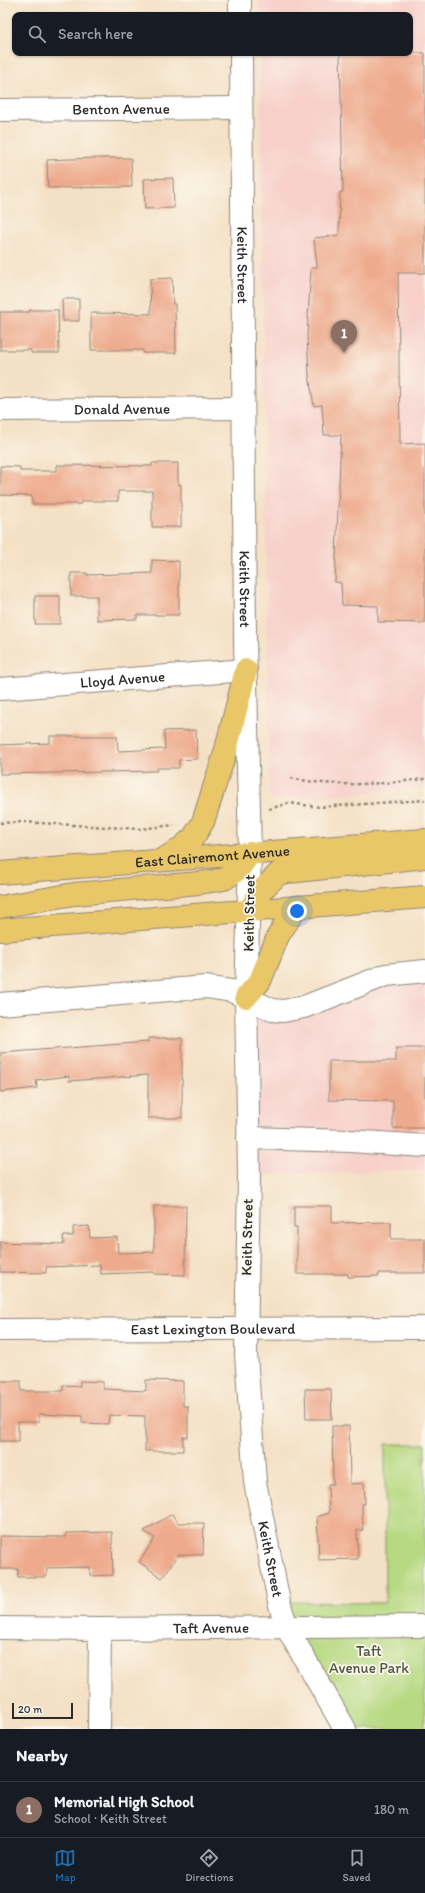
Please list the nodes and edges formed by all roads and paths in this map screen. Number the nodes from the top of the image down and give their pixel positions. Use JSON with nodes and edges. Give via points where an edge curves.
{"nodes":[{"id":1,"x":240,"y":0,"type":"edge"},
{"id":2,"x":240,"y":12,"type":"edge"},
{"id":3,"x":241,"y":56,"type":"edge"},
{"id":4,"x":241,"y":108,"type":"junction"},
{"id":5,"x":0,"y":110,"type":"edge"},
{"id":6,"x":243,"y":408,"type":"junction"},
{"id":7,"x":0,"y":410,"type":"edge"},
{"id":8,"x":246,"y":670,"type":"junction"},
{"id":9,"x":0,"y":689,"type":"edge"},
{"id":10,"x":291,"y":778,"type":"dead end"},
{"id":11,"x":425,"y":780,"type":"edge"},
{"id":12,"x":425,"y":840,"type":"edge"},
{"id":13,"x":250,"y":853,"type":"junction"},
{"id":14,"x":425,"y":858,"type":"edge"},
{"id":15,"x":161,"y":861,"type":"junction"},
{"id":16,"x":0,"y":873,"type":"edge"},
{"id":17,"x":425,"y":897,"type":"edge"},
{"id":18,"x":0,"y":907,"type":"edge"},
{"id":19,"x":296,"y":908,"type":"junction"},
{"id":20,"x":249,"y":911,"type":"junction"},
{"id":21,"x":0,"y":930,"type":"edge"},
{"id":22,"x":425,"y":971,"type":"edge"},
{"id":23,"x":246,"y":997,"type":"junction"},
{"id":24,"x":0,"y":1004,"type":"edge"},
{"id":25,"x":248,"y":1138,"type":"junction"},
{"id":26,"x":425,"y":1146,"type":"edge"},
{"id":27,"x":246,"y":1328,"type":"junction"},
{"id":28,"x":425,"y":1328,"type":"edge"},
{"id":29,"x":0,"y":1330,"type":"edge"},
{"id":30,"x":422,"y":1626,"type":"dead end"},
{"id":31,"x":0,"y":1628,"type":"edge"},
{"id":32,"x":287,"y":1628,"type":"junction"},
{"id":33,"x":100,"y":1629,"type":"junction"},
{"id":34,"x":99,"y":1729,"type":"edge"},
{"id":35,"x":345,"y":1729,"type":"edge"}],
"edges":[{"from":1,"to":2,"type":"street"},
{"from":3,"to":4,"type":"street","name":"Keith Street"},
{"from":4,"to":5,"type":"street","name":"Benton Avenue"},
{"from":4,"to":6,"type":"street","name":"Keith Street"},
{"from":6,"to":7,"type":"street","name":"Donald Avenue"},
{"from":6,"to":8,"type":"street","name":"Keith Street"},
{"from":8,"to":9,"type":"street","name":"Lloyd Avenue"},
{"from":8,"to":13,"type":"street","name":"Keith Street"},
{"from":8,"to":15,"type":"main road","via":[[225,753],[203,822],[193,838]]},
{"from":10,"to":11,"type":"path","via":[[310,783],[357,786]]},
{"from":12,"to":13,"type":"main road","name":"East Clairemont Avenue"},
{"from":13,"to":15,"type":"main road","name":"East Clairemont Avenue"},
{"from":13,"to":18,"type":"main road","via":[[239,869],[224,879],[74,894]]},
{"from":13,"to":20,"type":"street","name":"Keith Street"},
{"from":14,"to":20,"type":"main road","via":[[279,873],[260,892]]},
{"from":15,"to":16,"type":"main road","name":"East Clairemont Avenue"},
{"from":17,"to":19,"type":"main road"},
{"from":19,"to":20,"type":"main road"},
{"from":19,"to":23,"type":"main road","via":[[278,936],[260,981]]},
{"from":20,"to":21,"type":"main road"},
{"from":20,"to":23,"type":"street","name":"Keith Street"},
{"from":22,"to":23,"type":"street","via":[[398,973],[373,979],[283,1012],[272,1010]]},
{"from":23,"to":24,"type":"street","via":[[232,991],[206,987]]},
{"from":23,"to":25,"type":"street","name":"Keith Street"},
{"from":25,"to":26,"type":"street"},
{"from":25,"to":27,"type":"street","name":"Keith Street"},
{"from":27,"to":28,"type":"street","name":"East Lexington Boulevard"},
{"from":27,"to":29,"type":"street","name":"East Lexington Boulevard"},
{"from":27,"to":32,"type":"street","name":"Keith Street","via":[[255,1482],[278,1602]]},
{"from":30,"to":32,"type":"street","name":"Taft Avenue"},
{"from":31,"to":33,"type":"street","name":"Taft Avenue"},
{"from":32,"to":33,"type":"street","name":"Taft Avenue"},
{"from":32,"to":35,"type":"street","name":"Keith Street"},
{"from":33,"to":34,"type":"street"}]}
